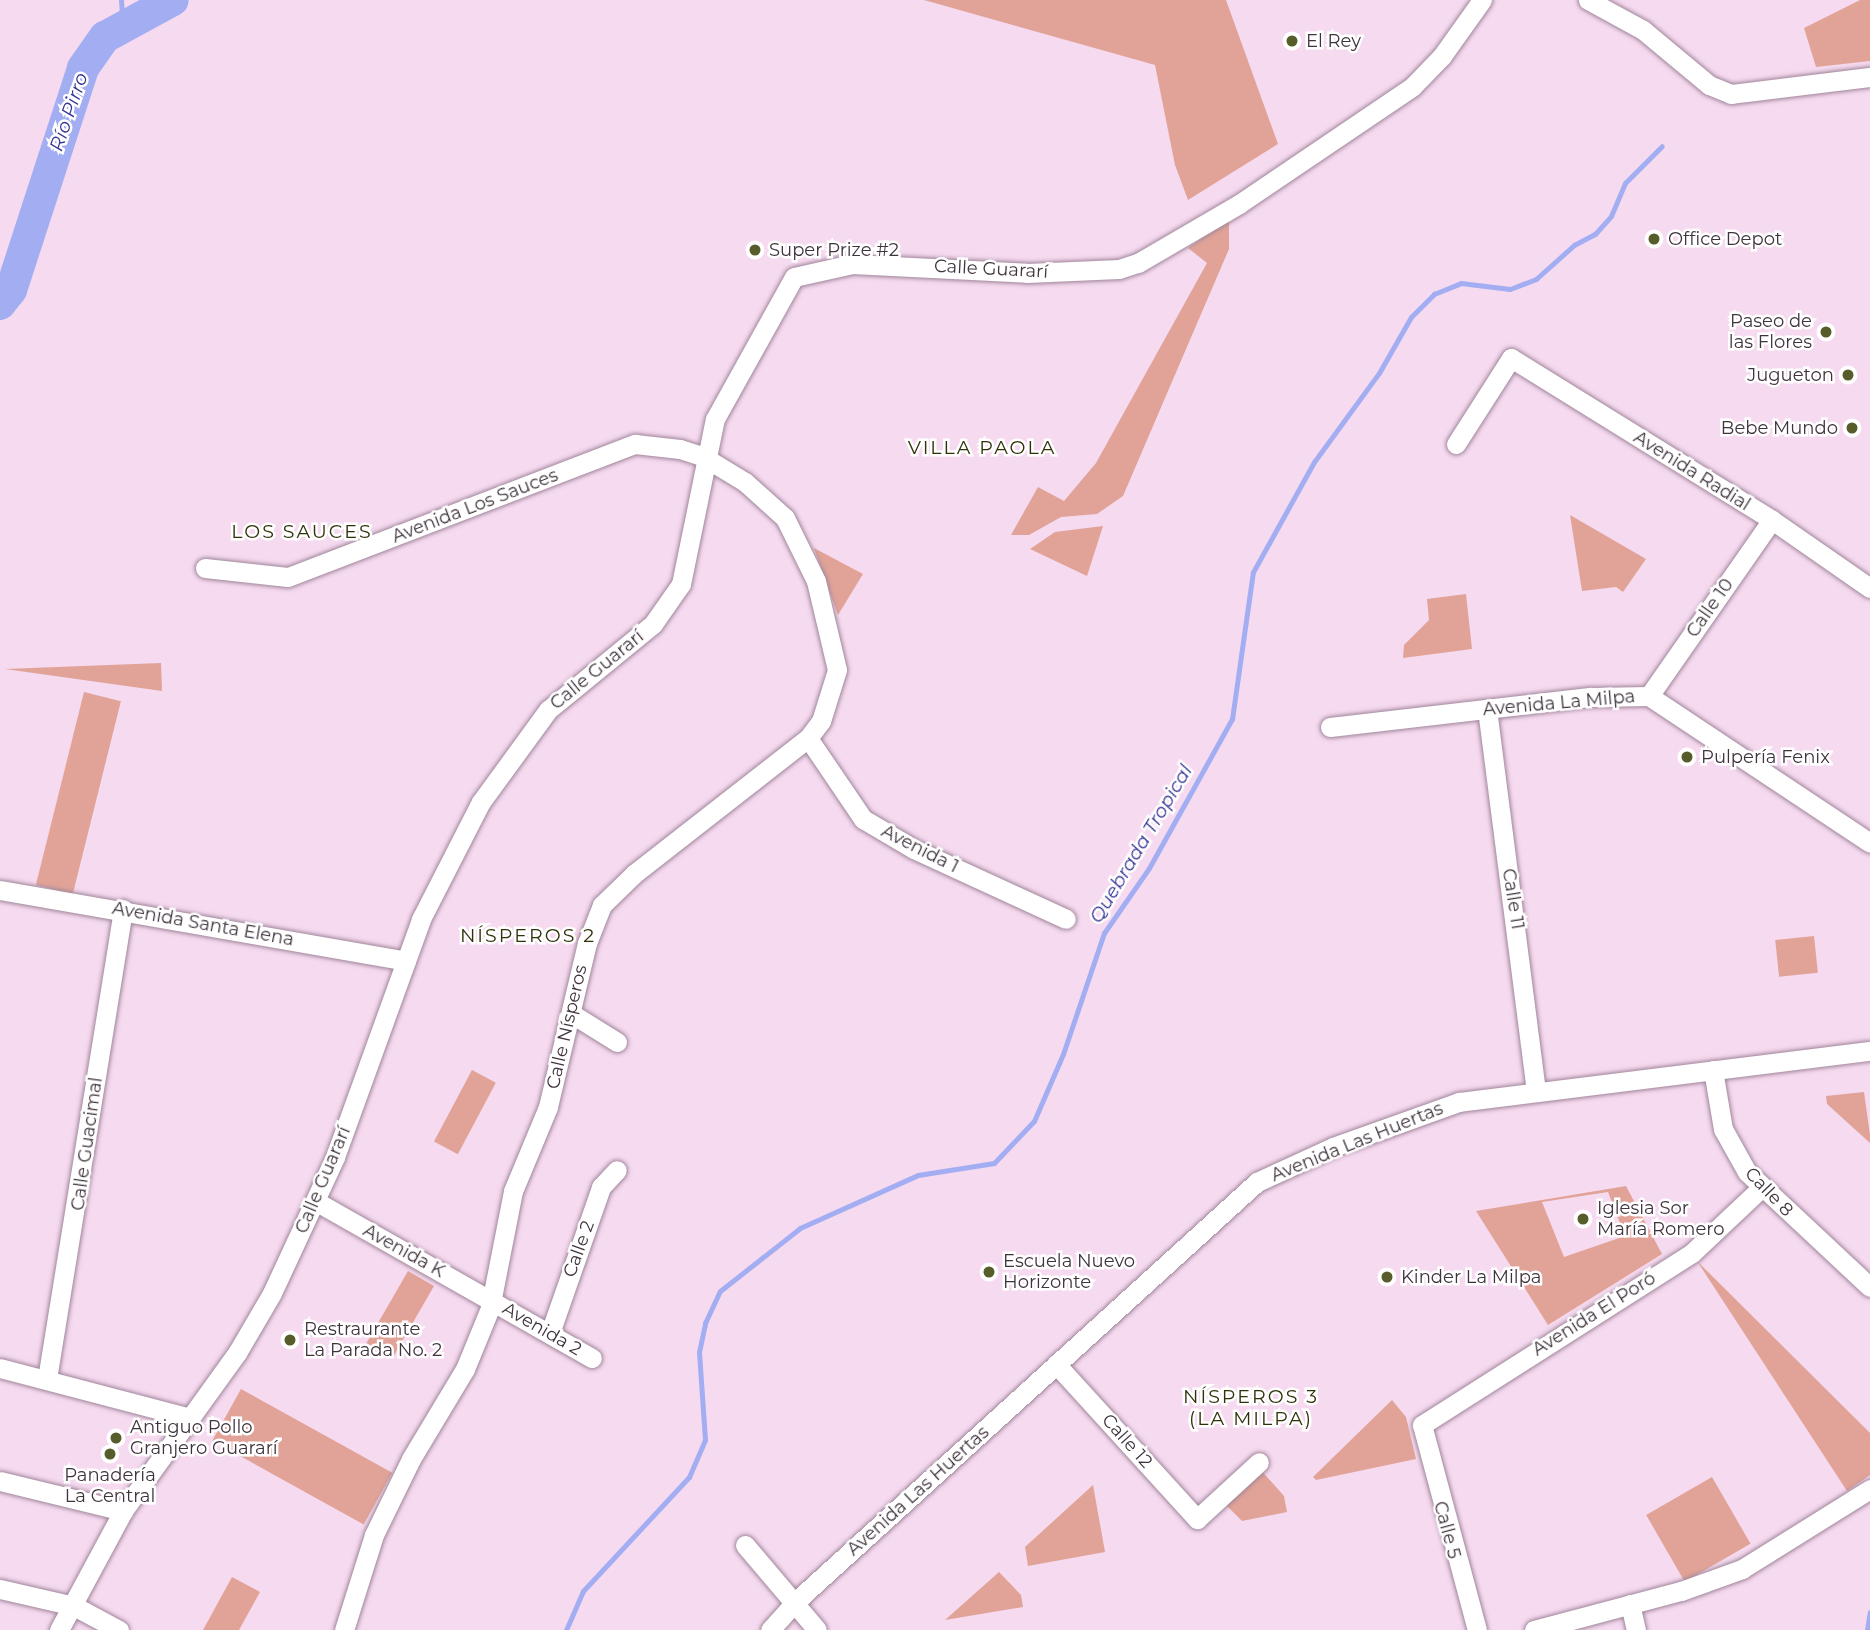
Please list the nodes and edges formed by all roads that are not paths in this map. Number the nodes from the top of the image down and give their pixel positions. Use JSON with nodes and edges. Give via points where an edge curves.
{"nodes":[{"id":1,"x":1482,"y":0,"type":"edge"},
{"id":2,"x":1588,"y":0,"type":"edge"},
{"id":3,"x":1870,"y":77,"type":"edge"},
{"id":4,"x":1456,"y":444,"type":"dead end"},
{"id":5,"x":704,"y":457,"type":"junction"},
{"id":6,"x":1772,"y":520,"type":"junction"},
{"id":7,"x":205,"y":568,"type":"dead end"},
{"id":8,"x":1870,"y":588,"type":"edge"},
{"id":9,"x":1649,"y":696,"type":"junction"},
{"id":10,"x":1487,"y":709,"type":"junction"},
{"id":11,"x":1330,"y":727,"type":"dead end"},
{"id":12,"x":808,"y":738,"type":"junction"},
{"id":13,"x":1870,"y":843,"type":"edge"},
{"id":14,"x":0,"y":890,"type":"edge"},
{"id":15,"x":123,"y":909,"type":"junction"},
{"id":16,"x":1066,"y":919,"type":"dead end"},
{"id":17,"x":406,"y":961,"type":"junction"},
{"id":18,"x":572,"y":1014,"type":"junction"},
{"id":19,"x":617,"y":1042,"type":"dead end"},
{"id":20,"x":1870,"y":1051,"type":"edge"},
{"id":21,"x":1713,"y":1070,"type":"junction"},
{"id":22,"x":1536,"y":1089,"type":"junction"},
{"id":23,"x":617,"y":1170,"type":"dead end"},
{"id":24,"x":1761,"y":1188,"type":"junction"},
{"id":25,"x":317,"y":1202,"type":"junction"},
{"id":26,"x":1870,"y":1287,"type":"edge"},
{"id":27,"x":492,"y":1300,"type":"junction"},
{"id":28,"x":550,"y":1333,"type":"junction"},
{"id":29,"x":592,"y":1358,"type":"dead end"},
{"id":30,"x":1056,"y":1364,"type":"junction"},
{"id":31,"x":0,"y":1368,"type":"edge"},
{"id":32,"x":47,"y":1379,"type":"junction"},
{"id":33,"x":190,"y":1418,"type":"junction"},
{"id":34,"x":1421,"y":1430,"type":"joint"},
{"id":35,"x":1259,"y":1462,"type":"dead end"},
{"id":36,"x":0,"y":1481,"type":"edge"},
{"id":37,"x":1870,"y":1489,"type":"edge"},
{"id":38,"x":123,"y":1511,"type":"junction"},
{"id":39,"x":745,"y":1545,"type":"dead end"},
{"id":40,"x":0,"y":1588,"type":"edge"},
{"id":41,"x":794,"y":1603,"type":"junction"},
{"id":42,"x":1630,"y":1604,"type":"junction"},
{"id":43,"x":74,"y":1605,"type":"junction"},
{"id":44,"x":59,"y":1630,"type":"edge"},
{"id":45,"x":119,"y":1630,"type":"edge"},
{"id":46,"x":344,"y":1630,"type":"edge"},
{"id":47,"x":770,"y":1630,"type":"edge"},
{"id":48,"x":817,"y":1630,"type":"edge"},
{"id":49,"x":1477,"y":1630,"type":"edge"},
{"id":50,"x":1534,"y":1630,"type":"edge"},
{"id":51,"x":1636,"y":1630,"type":"edge"}],
"edges":[{"from":1,"to":5,"type":"street","name":"Calle Guararí","via":[[1442,56],[1383,109],[1239,204],[1138,263],[1119,269],[1027,273],[852,264],[794,277],[736,376],[715,419]]},
{"from":2,"to":3,"type":"street","via":[[1643,30],[1709,85],[1731,94]]},
{"from":4,"to":6,"type":"street","name":"Avenida Radial","via":[[1511,358]]},
{"from":5,"to":7,"type":"street","name":"Avenida Los Sauces","via":[[635,444],[288,577]]},
{"from":5,"to":12,"type":"street","name":"Calle Nísperos","via":[[745,482],[785,518],[816,581],[837,670],[821,721]]},
{"from":5,"to":17,"type":"street","name":"Calle Guararí","via":[[681,584],[653,624],[572,688],[528,733],[481,802],[421,919]]},
{"from":6,"to":8,"type":"street","name":"Avenida Radial"},
{"from":6,"to":9,"type":"street","name":"Calle 10"},
{"from":9,"to":10,"type":"street","name":"Avenida La Milpa","via":[[1591,697]]},
{"from":9,"to":13,"type":"street","name":"Avenida La Milpa"},
{"from":10,"to":11,"type":"street","name":"Avenida La Milpa"},
{"from":10,"to":22,"type":"street","name":"Calle 11"},
{"from":12,"to":16,"type":"street","name":"Avenida 1","via":[[863,819],[914,849]]},
{"from":12,"to":18,"type":"street","name":"Calle Nísperos","via":[[634,874],[603,905],[583,956]]},
{"from":14,"to":15,"type":"street","name":"Avenida Santa Elena"},
{"from":15,"to":17,"type":"street","name":"Avenida Santa Elena"},
{"from":15,"to":32,"type":"street","name":"Calle Guacimal"},
{"from":17,"to":25,"type":"street","name":"Calle Guararí"},
{"from":18,"to":19,"type":"street"},
{"from":18,"to":27,"type":"street","name":"Calle Nísperos","via":[[548,1107],[513,1191]]},
{"from":20,"to":21,"type":"street","name":"Avenida Las Huertas"},
{"from":21,"to":22,"type":"street","name":"Avenida Las Huertas"},
{"from":21,"to":24,"type":"street","name":"Calle 8","via":[[1723,1129]]},
{"from":22,"to":30,"type":"street","name":"Avenida Las Huertas","via":[[1459,1102],[1333,1147],[1257,1182]]},
{"from":23,"to":28,"type":"street","name":"Calle 2","via":[[601,1187]]},
{"from":24,"to":26,"type":"street","name":"Calle 8"},
{"from":24,"to":34,"type":"street","name":"Avenida El Poró","via":[[1692,1254],[1425,1420]]},
{"from":25,"to":27,"type":"street","name":"Avenida K"},
{"from":25,"to":33,"type":"street","name":"Calle Guararí","via":[[272,1293]]},
{"from":27,"to":28,"type":"street","name":"Avenida 2"},
{"from":27,"to":46,"type":"street","name":"Calle Nísperos","via":[[465,1369],[411,1459],[374,1535]]},
{"from":28,"to":29,"type":"street","name":"Avenida 2"},
{"from":30,"to":35,"type":"street","name":"Calle 12","via":[[1197,1519]]},
{"from":30,"to":41,"type":"street","name":"Avenida Las Huertas"},
{"from":31,"to":32,"type":"street"},
{"from":32,"to":33,"type":"street"},
{"from":33,"to":38,"type":"street","name":"Calle Guararí"},
{"from":34,"to":49,"type":"street","name":"Calle 5"},
{"from":36,"to":38,"type":"street"},
{"from":37,"to":42,"type":"street","via":[[1742,1569]]},
{"from":38,"to":43,"type":"street","name":"Calle Guararí"},
{"from":39,"to":41,"type":"street"},
{"from":40,"to":43,"type":"street"},
{"from":41,"to":47,"type":"street","name":"Avenida Las Huertas"},
{"from":41,"to":48,"type":"street"},
{"from":42,"to":50,"type":"street"},
{"from":42,"to":51,"type":"street"},
{"from":43,"to":44,"type":"street","name":"Calle Guararí"},
{"from":43,"to":45,"type":"street"}]}
